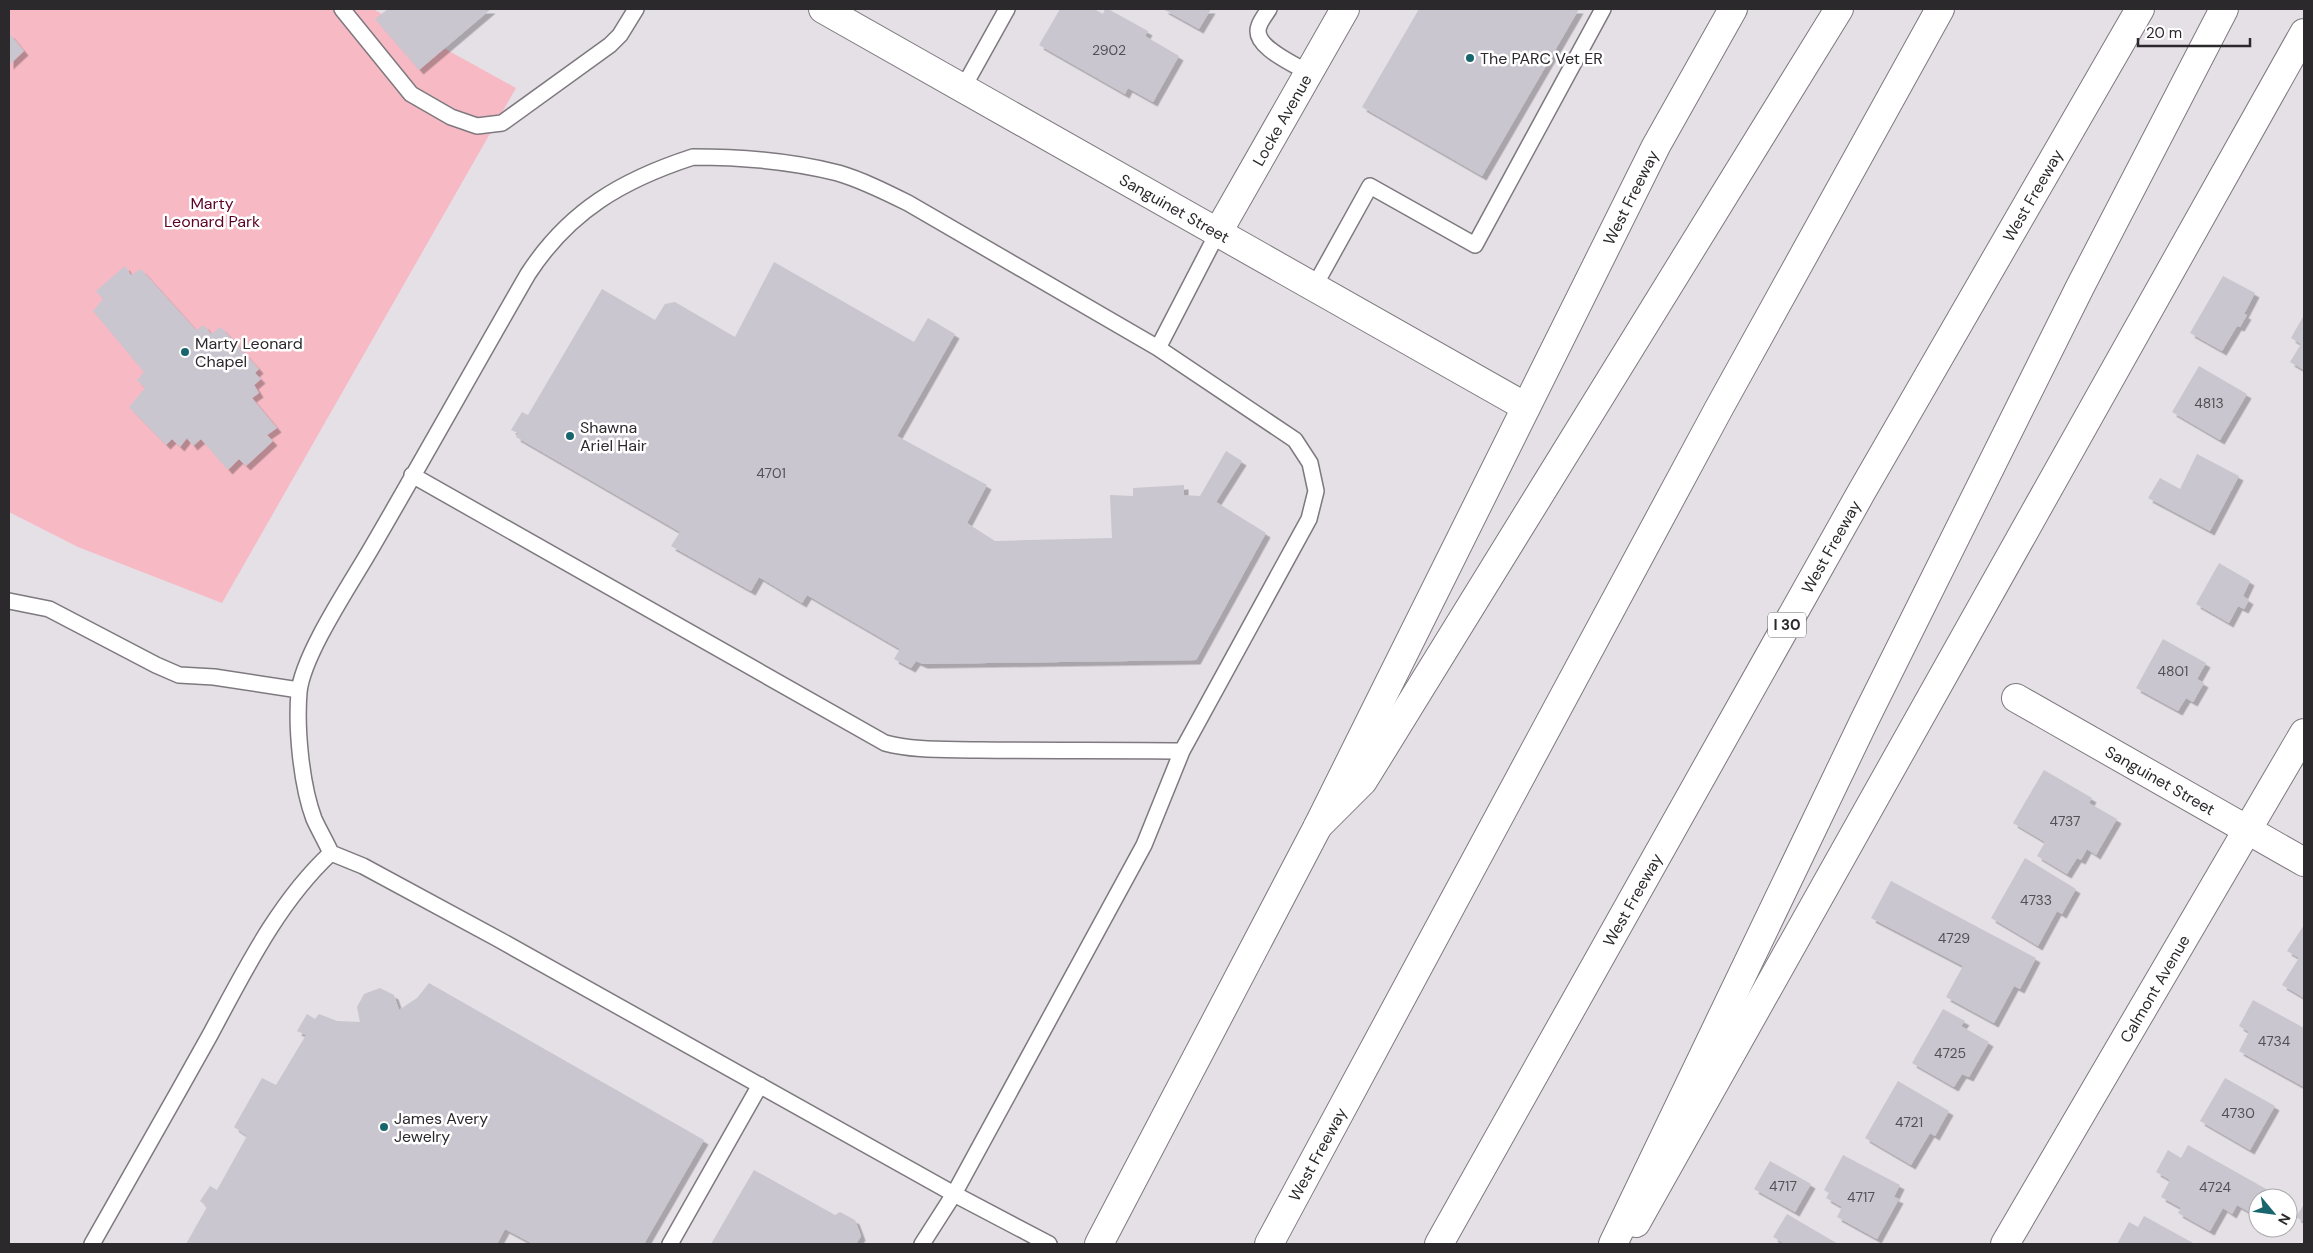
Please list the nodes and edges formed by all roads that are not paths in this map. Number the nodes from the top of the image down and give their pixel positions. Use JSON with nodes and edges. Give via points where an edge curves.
{"nodes":[{"id":1,"x":342,"y":9,"type":"edge"},
{"id":2,"x":636,"y":9,"type":"edge"},
{"id":3,"x":823,"y":9,"type":"edge"},
{"id":4,"x":1007,"y":9,"type":"edge"},
{"id":5,"x":1269,"y":9,"type":"edge"},
{"id":6,"x":1346,"y":9,"type":"edge"},
{"id":7,"x":1603,"y":9,"type":"edge"},
{"id":8,"x":1733,"y":9,"type":"edge"},
{"id":9,"x":1839,"y":9,"type":"edge"},
{"id":10,"x":1940,"y":9,"type":"edge"},
{"id":11,"x":2140,"y":9,"type":"edge"},
{"id":12,"x":2224,"y":9,"type":"edge"},
{"id":13,"x":2304,"y":33,"type":"edge"},
{"id":14,"x":1309,"y":73,"type":"junction"},
{"id":15,"x":963,"y":88,"type":"junction"},
{"id":16,"x":1218,"y":232,"type":"junction"},
{"id":17,"x":1314,"y":287,"type":"junction"},
{"id":18,"x":1158,"y":348,"type":"junction"},
{"id":19,"x":1526,"y":407,"type":"junction"},
{"id":20,"x":412,"y":475,"type":"junction"},
{"id":21,"x":9,"y":600,"type":"edge"},
{"id":22,"x":300,"y":690,"type":"junction"},
{"id":23,"x":2016,"y":698,"type":"dead end"},
{"id":24,"x":2304,"y":733,"type":"edge"},
{"id":25,"x":1182,"y":751,"type":"junction"},
{"id":26,"x":1318,"y":826,"type":"junction"},
{"id":27,"x":2249,"y":830,"type":"junction"},
{"id":28,"x":332,"y":853,"type":"junction"},
{"id":29,"x":2304,"y":862,"type":"edge"},
{"id":30,"x":760,"y":1085,"type":"junction"},
{"id":31,"x":954,"y":1194,"type":"junction"},
{"id":32,"x":92,"y":1244,"type":"edge"},
{"id":33,"x":670,"y":1244,"type":"edge"},
{"id":34,"x":922,"y":1244,"type":"edge"},
{"id":35,"x":1049,"y":1244,"type":"edge"},
{"id":36,"x":1099,"y":1244,"type":"edge"},
{"id":37,"x":1269,"y":1244,"type":"edge"},
{"id":38,"x":1439,"y":1244,"type":"edge"},
{"id":39,"x":1613,"y":1244,"type":"edge"},
{"id":40,"x":1624,"y":1244,"type":"edge"},
{"id":41,"x":2005,"y":1244,"type":"edge"}],
"edges":[{"from":1,"to":2,"type":"lane","via":[[412,94],[451,117],[477,126],[502,123],[602,51],[620,35]]},
{"from":3,"to":15,"type":"main road","name":"Sanguinet Street"},
{"from":4,"to":15,"type":"lane"},
{"from":5,"to":14,"type":"lane","via":[[1258,27],[1258,37],[1264,46]]},
{"from":6,"to":14,"type":"main road","name":"Locke Avenue"},
{"from":7,"to":17,"type":"lane","via":[[1475,245],[1370,186]]},
{"from":8,"to":19,"type":"main road","name":"West Freeway","via":[[1656,146]]},
{"from":9,"to":26,"type":"main road","via":[[1363,781]]},
{"from":10,"to":37,"type":"main road","name":"West Freeway","via":[[1718,410]]},
{"from":11,"to":38,"type":"main road","name":"West Freeway","number":"I 30","via":[[1867,482]]},
{"from":12,"to":39,"type":"main road","via":[[2076,296],[1865,719]]},
{"from":13,"to":40,"type":"main road"},
{"from":14,"to":16,"type":"main road","name":"Locke Avenue"},
{"from":15,"to":16,"type":"main road","name":"Sanguinet Street"},
{"from":16,"to":17,"type":"main road","name":"Sanguinet Street"},
{"from":16,"to":18,"type":"lane"},
{"from":17,"to":19,"type":"main road","name":"Sanguinet Street"},
{"from":18,"to":20,"type":"lane","via":[[908,203],[872,186],[838,174],[799,166],[728,157],[693,157],[627,182],[593,203],[564,227],[528,274]]},
{"from":18,"to":25,"type":"lane","via":[[1295,440],[1310,462],[1316,491],[1309,519]]},
{"from":19,"to":26,"type":"main road","name":"West Freeway"},
{"from":20,"to":22,"type":"lane","via":[[327,625],[307,665]]},
{"from":20,"to":25,"type":"lane","via":[[885,743],[900,747],[972,750]]},
{"from":21,"to":22,"type":"lane","via":[[49,609],[179,675]]},
{"from":22,"to":28,"type":"lane","via":[[299,728],[305,782],[314,818]]},
{"from":23,"to":27,"type":"main road","name":"Sanguinet Street"},
{"from":24,"to":27,"type":"main road","name":"Calmont Avenue"},
{"from":25,"to":31,"type":"lane","via":[[1144,845]]},
{"from":26,"to":36,"type":"main road","name":"West Freeway"},
{"from":27,"to":29,"type":"main road","name":"Sanguinet Street"},
{"from":27,"to":41,"type":"main road","name":"Calmont Avenue"},
{"from":28,"to":30,"type":"lane","via":[[394,882]]},
{"from":28,"to":32,"type":"lane","via":[[307,877],[283,909]]},
{"from":30,"to":31,"type":"lane"},
{"from":30,"to":33,"type":"lane"},
{"from":31,"to":34,"type":"lane"},
{"from":31,"to":35,"type":"lane"}]}
